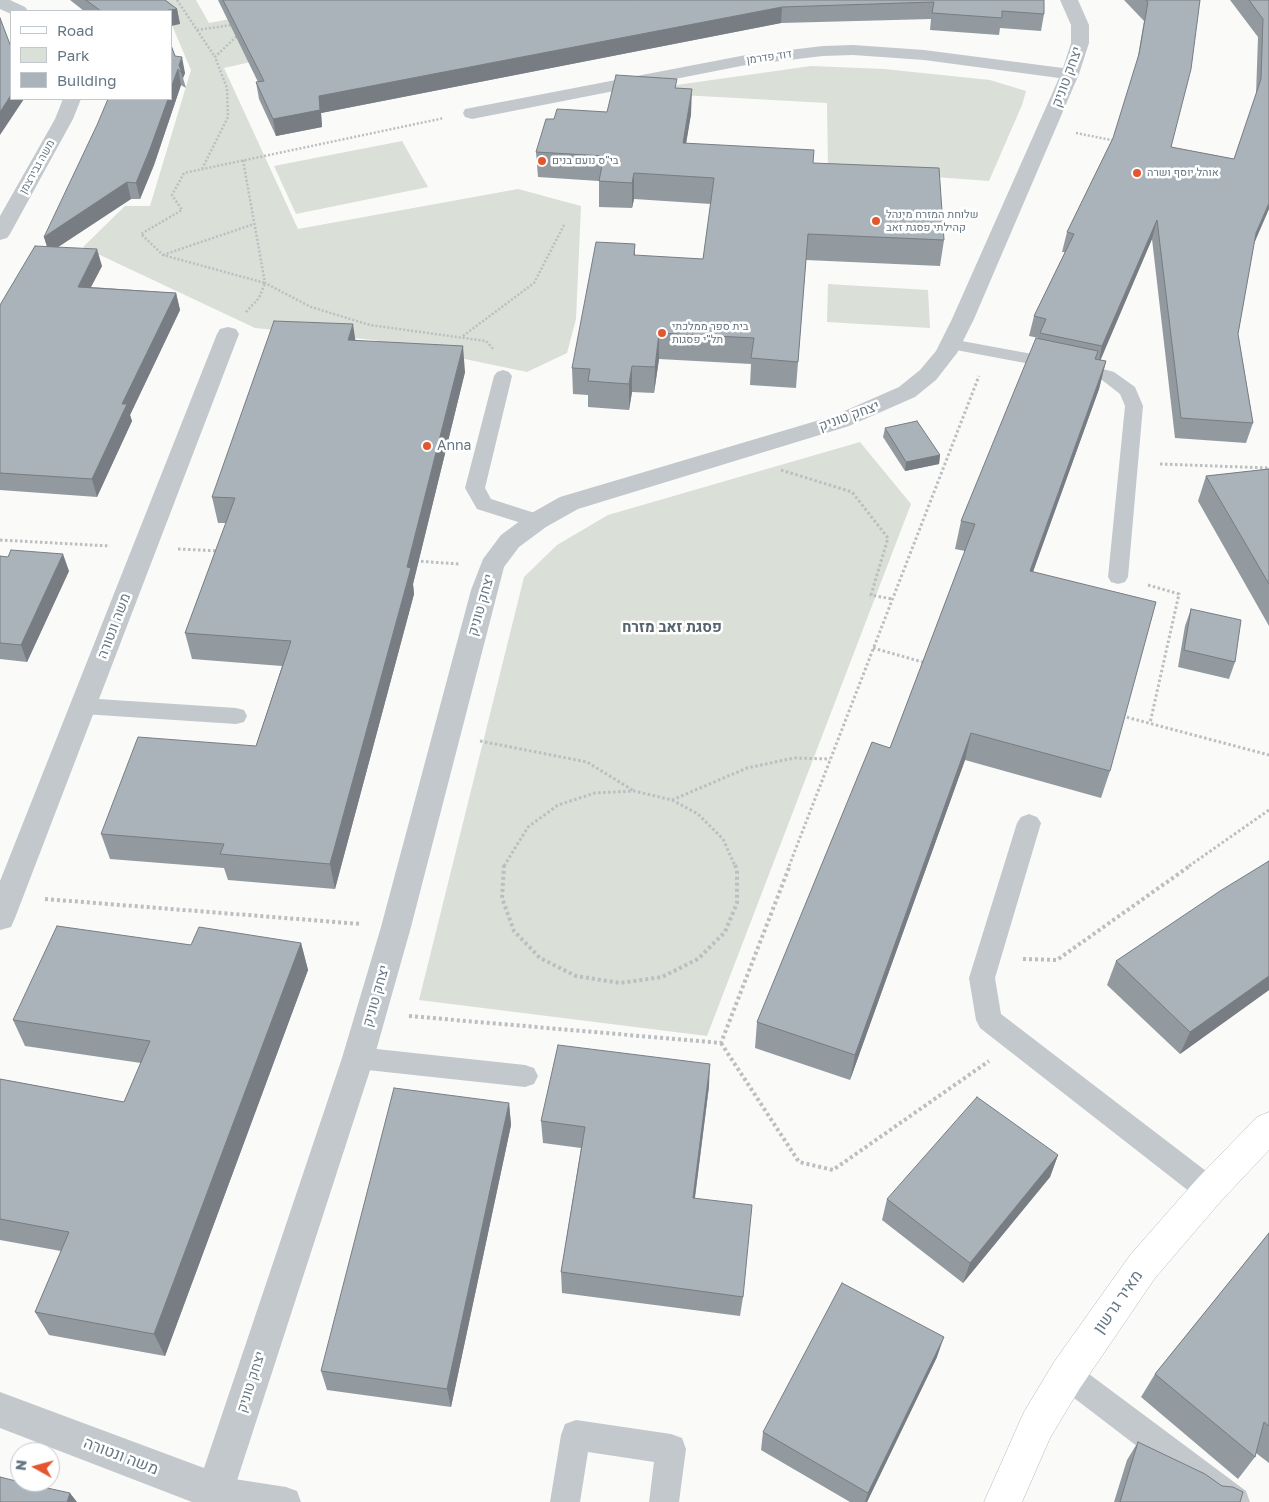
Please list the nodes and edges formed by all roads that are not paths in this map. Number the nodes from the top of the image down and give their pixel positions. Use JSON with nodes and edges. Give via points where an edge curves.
{"nodes":[{"id":1,"x":1069,"y":0,"type":"edge"},
{"id":2,"x":0,"y":2,"type":"edge"},
{"id":3,"x":17,"y":10,"type":"edge"},
{"id":4,"x":1070,"y":74,"type":"junction"},
{"id":5,"x":72,"y":100,"type":"edge"},
{"id":6,"x":472,"y":113,"type":"road end"},
{"id":7,"x":0,"y":234,"type":"edge"},
{"id":8,"x":228,"y":334,"type":"road end"},
{"id":9,"x":950,"y":344,"type":"junction"},
{"id":10,"x":503,"y":376,"type":"road end"},
{"id":11,"x":537,"y":521,"type":"junction"},
{"id":12,"x":1118,"y":577,"type":"road end"},
{"id":13,"x":83,"y":706,"type":"junction"},
{"id":14,"x":236,"y":716,"type":"dead end"},
{"id":15,"x":1029,"y":824,"type":"dead end"},
{"id":16,"x":4,"y":907,"type":"edge"},
{"id":17,"x":358,"y":1058,"type":"junction"},
{"id":18,"x":525,"y":1076,"type":"dead end"},
{"id":19,"x":1269,"y":1127,"type":"edge"},
{"id":20,"x":1209,"y":1190,"type":"junction"},
{"id":21,"x":1067,"y":1375,"type":"junction"},
{"id":22,"x":0,"y":1410,"type":"edge"},
{"id":23,"x":213,"y":1496,"type":"edge"},
{"id":24,"x":286,"y":1502,"type":"edge"},
{"id":25,"x":565,"y":1502,"type":"edge"},
{"id":26,"x":664,"y":1502,"type":"edge"},
{"id":27,"x":1003,"y":1502,"type":"edge"},
{"id":28,"x":1235,"y":1502,"type":"edge"}],
"edges":[{"from":1,"to":4,"type":"street","name":"יצחק טוניק","via":[[1080,25],[1080,43]]},
{"from":2,"to":3,"type":"street"},
{"from":4,"to":6,"type":"street","name":"דוד פדרמן","via":[[924,55],[822,51],[746,60]]},
{"from":4,"to":9,"type":"street","name":"יצחק טוניק"},
{"from":5,"to":7,"type":"street","name":"משה גבירצמן"},
{"from":8,"to":13,"type":"street","name":"משה ונטורה"},
{"from":9,"to":11,"type":"street","name":"יצחק טוניק","via":[[946,354],[928,375],[907,392],[841,421],[569,503]]},
{"from":9,"to":12,"type":"lane","via":[[1108,376],[1128,391],[1134,406]]},
{"from":10,"to":11,"type":"lane","via":[[475,488],[484,504]]},
{"from":11,"to":17,"type":"street","name":"יצחק טוניק","via":[[510,541],[492,565]]},
{"from":13,"to":14,"type":"lane"},
{"from":13,"to":16,"type":"street","name":"משה ונטורה"},
{"from":15,"to":20,"type":"lane","via":[[982,978],[989,1020]]},
{"from":17,"to":18,"type":"lane"},
{"from":17,"to":23,"type":"street","name":"יצחק טוניק"},
{"from":19,"to":20,"type":"street","name":"מאיר גרשון"},
{"from":20,"to":21,"type":"street","name":"מאיר גרשון","via":[[1143,1266]]},
{"from":21,"to":27,"type":"street","name":"מאיר גרשון","via":[[1037,1425]]},
{"from":21,"to":28,"type":"lane"},
{"from":22,"to":23,"type":"street","name":"משה ונטורה"},
{"from":23,"to":24,"type":"lane"},
{"from":25,"to":26,"type":"lane","via":[[576,1436],[671,1449]]}]}
